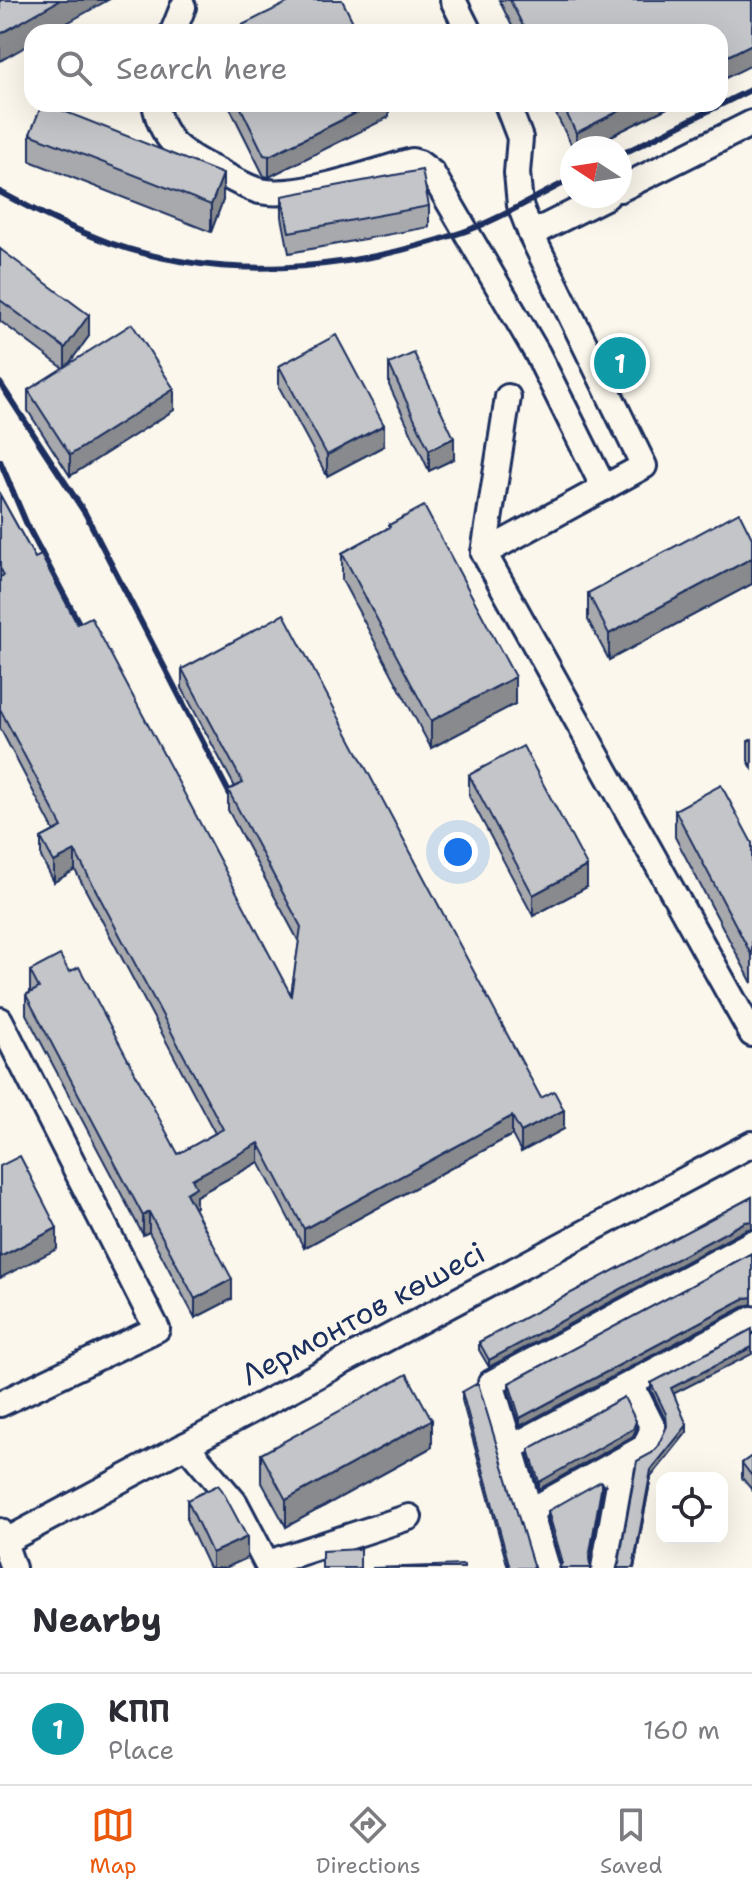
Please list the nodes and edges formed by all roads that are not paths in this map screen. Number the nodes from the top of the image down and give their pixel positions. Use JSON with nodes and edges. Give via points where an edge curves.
{"nodes":[{"id":1,"x":453,"y":0,"type":"edge"},
{"id":2,"x":183,"y":7,"type":"dead end"},
{"id":3,"x":176,"y":24,"type":"edge"},
{"id":4,"x":465,"y":24,"type":"edge"},
{"id":5,"x":157,"y":112,"type":"edge"},
{"id":6,"x":510,"y":112,"type":"edge"},
{"id":7,"x":752,"y":123,"type":"edge"},
{"id":8,"x":632,"y":183,"type":"edge"},
{"id":9,"x":583,"y":208,"type":"edge"},
{"id":10,"x":531,"y":234,"type":"junction"},
{"id":11,"x":508,"y":397,"type":"dead end"},
{"id":12,"x":604,"y":488,"type":"junction"},
{"id":13,"x":484,"y":553,"type":"junction"},
{"id":14,"x":0,"y":1020,"type":"edge"},
{"id":15,"x":752,"y":1034,"type":"edge"},
{"id":16,"x":752,"y":1144,"type":"edge"},
{"id":17,"x":752,"y":1243,"type":"edge"},
{"id":18,"x":752,"y":1319,"type":"edge"},
{"id":19,"x":631,"y":1384,"type":"junction"},
{"id":20,"x":0,"y":1404,"type":"edge"},
{"id":21,"x":186,"y":1445,"type":"junction"},
{"id":22,"x":510,"y":1448,"type":"junction"},
{"id":23,"x":623,"y":1461,"type":"junction"},
{"id":24,"x":530,"y":1511,"type":"junction"},
{"id":25,"x":409,"y":1517,"type":"dead end"},
{"id":26,"x":2,"y":1536,"type":"edge"},
{"id":27,"x":268,"y":1566,"type":"edge"},
{"id":28,"x":13,"y":1568,"type":"edge"},
{"id":29,"x":547,"y":1568,"type":"edge"},
{"id":30,"x":604,"y":1568,"type":"edge"}],
"edges":[{"from":1,"to":4,"type":"street"},
{"from":2,"to":3,"type":"street"},
{"from":5,"to":12,"type":"street","via":[[173,144],[259,191],[300,191],[412,161],[424,166],[537,353]]},
{"from":6,"to":10,"type":"street","via":[[520,138],[520,205]]},
{"from":7,"to":8,"type":"street"},
{"from":9,"to":10,"type":"street"},
{"from":10,"to":12,"type":"street","via":[[644,466]]},
{"from":11,"to":13,"type":"street"},
{"from":12,"to":13,"type":"street"},
{"from":13,"to":15,"type":"street"},
{"from":14,"to":20,"type":"street","via":[[157,1329]]},
{"from":16,"to":21,"type":"street","name":"Лермонтов көшесі"},
{"from":17,"to":22,"type":"street","via":[[491,1383]]},
{"from":18,"to":19,"type":"street"},
{"from":19,"to":22,"type":"street"},
{"from":19,"to":23,"type":"street","via":[[653,1428],[645,1447]]},
{"from":21,"to":26,"type":"street","name":"Лермонтов көшесі"},
{"from":21,"to":27,"type":"street","via":[[235,1503]]},
{"from":22,"to":24,"type":"street"},
{"from":23,"to":24,"type":"street"},
{"from":23,"to":30,"type":"street"},
{"from":24,"to":29,"type":"street"},
{"from":25,"to":27,"type":"street"},
{"from":26,"to":28,"type":"street"}]}
